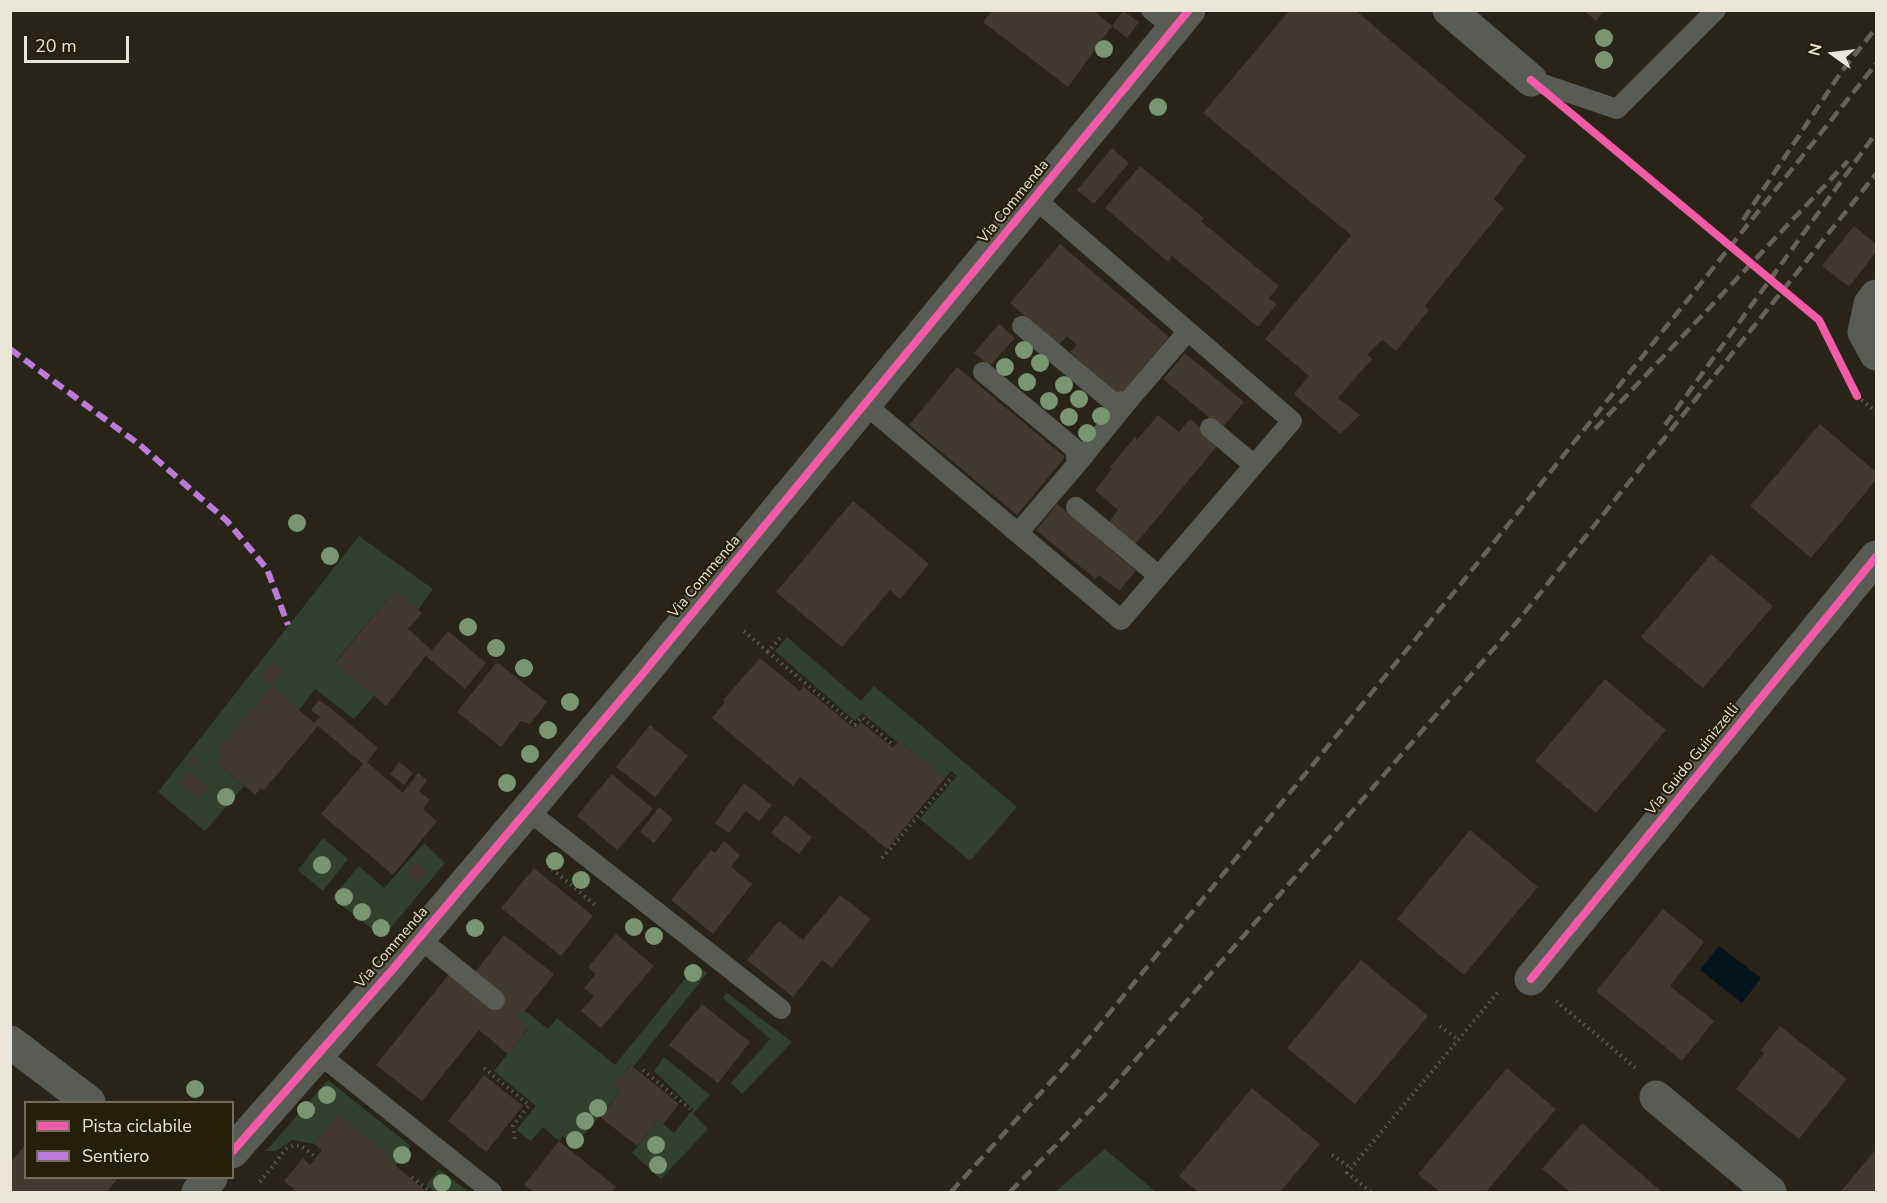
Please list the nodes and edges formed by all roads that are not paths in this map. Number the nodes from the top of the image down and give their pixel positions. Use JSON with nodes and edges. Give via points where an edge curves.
{"nodes":[{"id":1,"x":1449,"y":10,"type":"edge"},
{"id":2,"x":1716,"y":10,"type":"edge"},
{"id":3,"x":1172,"y":17,"type":"edge"},
{"id":4,"x":1531,"y":81,"type":"joint"},
{"id":5,"x":1034,"y":198,"type":"junction"},
{"id":6,"x":1876,"y":296,"type":"edge"},
{"id":7,"x":1022,"y":326,"type":"dead end"},
{"id":8,"x":1188,"y":331,"type":"junction"},
{"id":9,"x":1876,"y":354,"type":"edge"},
{"id":10,"x":983,"y":372,"type":"dead end"},
{"id":11,"x":1128,"y":401,"type":"junction"},
{"id":12,"x":866,"y":405,"type":"junction"},
{"id":13,"x":1210,"y":428,"type":"dead end"},
{"id":14,"x":1077,"y":464,"type":"junction"},
{"id":15,"x":1254,"y":465,"type":"junction"},
{"id":16,"x":1076,"y":507,"type":"dead end"},
{"id":17,"x":1018,"y":533,"type":"junction"},
{"id":18,"x":1876,"y":557,"type":"edge"},
{"id":19,"x":1159,"y":576,"type":"junction"},
{"id":20,"x":527,"y":810,"type":"junction"},
{"id":21,"x":419,"y":938,"type":"junction"},
{"id":22,"x":1531,"y":980,"type":"road end"},
{"id":23,"x":495,"y":1000,"type":"dead end"},
{"id":24,"x":781,"y":1009,"type":"dead end"},
{"id":25,"x":10,"y":1042,"type":"edge"},
{"id":26,"x":319,"y":1054,"type":"junction"},
{"id":27,"x":1656,"y":1097,"type":"road end"},
{"id":28,"x":88,"y":1101,"type":"edge"},
{"id":29,"x":234,"y":1150,"type":"edge"},
{"id":30,"x":492,"y":1192,"type":"edge"},
{"id":31,"x":1770,"y":1192,"type":"edge"}],
"edges":[{"from":1,"to":4,"type":"street"},
{"from":2,"to":4,"type":"lane","via":[[1617,109]]},
{"from":3,"to":5,"type":"street","name":"Via Commenda"},
{"from":5,"to":8,"type":"lane"},
{"from":5,"to":12,"type":"street","name":"Via Commenda"},
{"from":6,"to":9,"type":"street","via":[[1870,304],[1864,332]]},
{"from":7,"to":11,"type":"lane","via":[[1113,402]]},
{"from":8,"to":11,"type":"lane"},
{"from":8,"to":15,"type":"lane","via":[[1292,422]]},
{"from":10,"to":14,"type":"lane","via":[[1075,449]]},
{"from":11,"to":14,"type":"lane"},
{"from":12,"to":17,"type":"lane"},
{"from":12,"to":20,"type":"street","name":"Via Commenda"},
{"from":13,"to":15,"type":"lane"},
{"from":14,"to":17,"type":"lane"},
{"from":15,"to":19,"type":"lane"},
{"from":16,"to":19,"type":"lane"},
{"from":17,"to":19,"type":"lane","via":[[1120,620]]},
{"from":18,"to":22,"type":"street","name":"Via Guido Guinizzelli"},
{"from":20,"to":21,"type":"street","name":"Via Commenda"},
{"from":20,"to":24,"type":"lane"},
{"from":21,"to":23,"type":"lane"},
{"from":21,"to":26,"type":"street","name":"Via Commenda"},
{"from":25,"to":28,"type":"street"},
{"from":26,"to":29,"type":"street","name":"Via Commenda"},
{"from":26,"to":30,"type":"lane"},
{"from":27,"to":31,"type":"street"}]}
